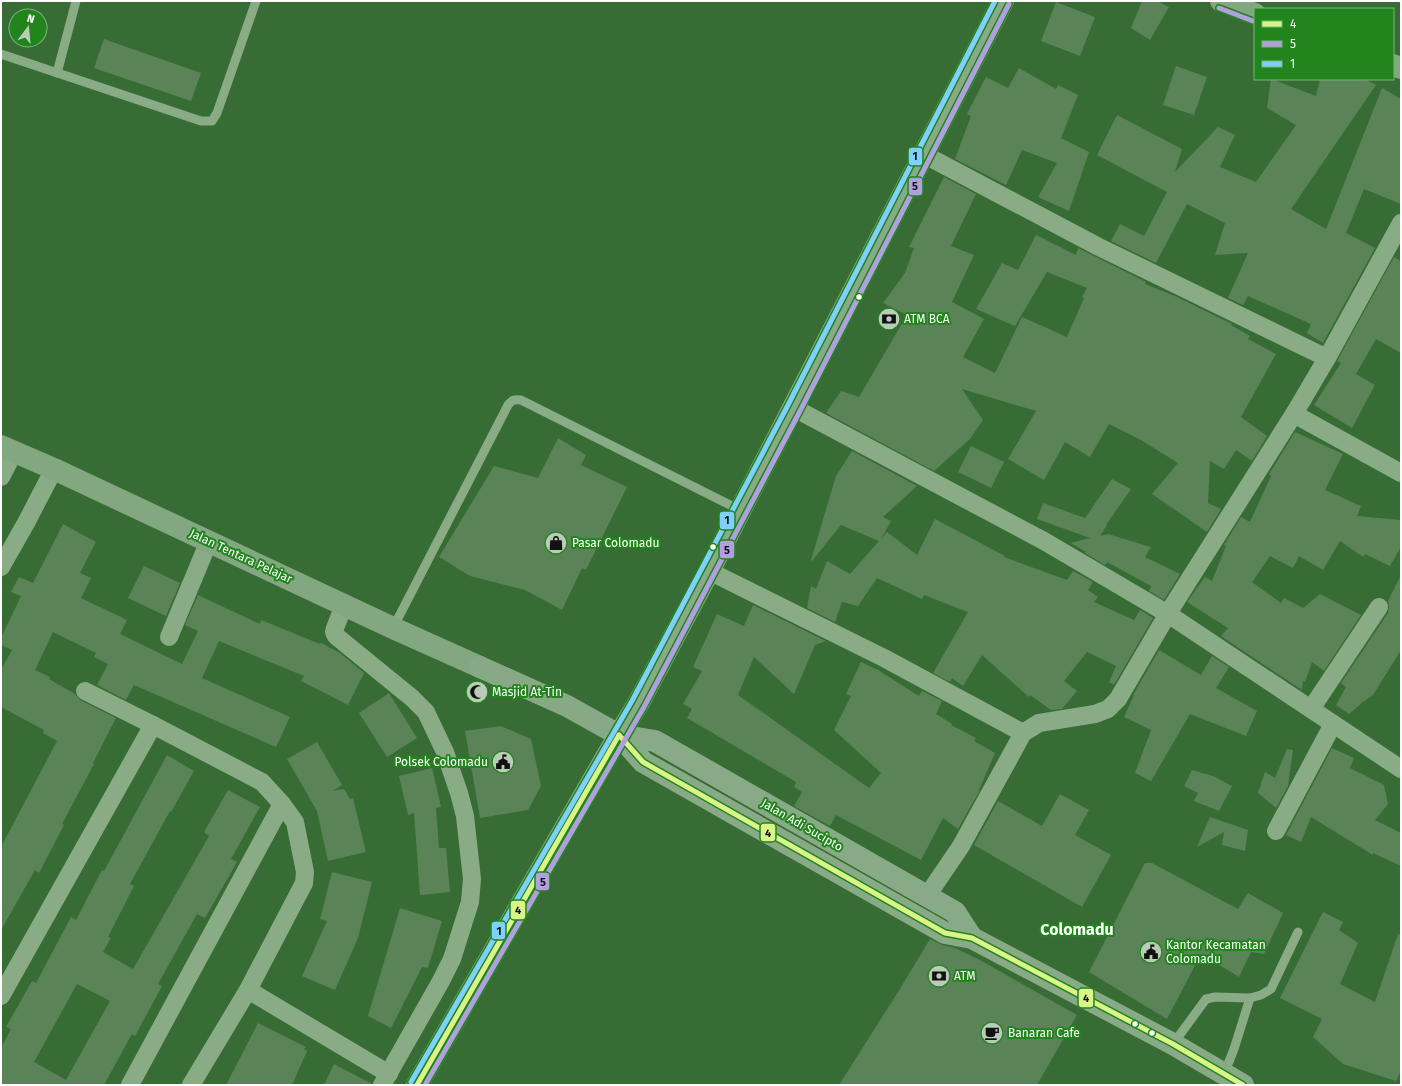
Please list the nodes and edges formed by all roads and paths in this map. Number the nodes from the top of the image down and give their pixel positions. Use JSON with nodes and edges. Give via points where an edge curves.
{"nodes":[{"id":1,"x":76,"y":1,"type":"edge"},
{"id":2,"x":256,"y":1,"type":"edge"},
{"id":3,"x":1003,"y":1,"type":"edge"},
{"id":4,"x":1221,"y":1,"type":"edge"},
{"id":5,"x":1254,"y":14,"type":"edge"},
{"id":6,"x":1,"y":54,"type":"edge"},
{"id":7,"x":57,"y":73,"type":"junction"},
{"id":8,"x":924,"y":154,"type":"junction"},
{"id":9,"x":1401,"y":223,"type":"edge"},
{"id":10,"x":1327,"y":358,"type":"junction"},
{"id":11,"x":794,"y":408,"type":"junction"},
{"id":12,"x":1294,"y":414,"type":"junction"},
{"id":13,"x":8,"y":449,"type":"edge"},
{"id":14,"x":54,"y":469,"type":"junction"},
{"id":15,"x":1401,"y":473,"type":"edge"},
{"id":16,"x":1,"y":477,"type":"edge"},
{"id":17,"x":740,"y":510,"type":"junction"},
{"id":18,"x":209,"y":541,"type":"junction"},
{"id":19,"x":1,"y":567,"type":"edge"},
{"id":20,"x":709,"y":571,"type":"junction"},
{"id":21,"x":344,"y":605,"type":"junction"},
{"id":22,"x":1378,"y":606,"type":"dead end"},
{"id":23,"x":1168,"y":614,"type":"junction"},
{"id":24,"x":393,"y":628,"type":"junction"},
{"id":25,"x":169,"y":636,"type":"dead end"},
{"id":26,"x":480,"y":667,"type":"joint"},
{"id":27,"x":85,"y":691,"type":"dead end"},
{"id":28,"x":1311,"y":709,"type":"junction"},
{"id":29,"x":1333,"y":724,"type":"junction"},
{"id":30,"x":153,"y":725,"type":"junction"},
{"id":31,"x":1023,"y":733,"type":"junction"},
{"id":32,"x":619,"y":735,"type":"junction"},
{"id":33,"x":1401,"y":769,"type":"edge"},
{"id":34,"x":282,"y":804,"type":"junction"},
{"id":35,"x":1276,"y":831,"type":"dead end"},
{"id":36,"x":927,"y":896,"type":"junction"},
{"id":37,"x":1298,"y":932,"type":"dead end"},
{"id":38,"x":972,"y":938,"type":"junction"},
{"id":39,"x":248,"y":990,"type":"junction"},
{"id":40,"x":1,"y":996,"type":"edge"},
{"id":41,"x":1250,"y":998,"type":"junction"},
{"id":42,"x":1173,"y":1044,"type":"junction"},
{"id":43,"x":1224,"y":1074,"type":"junction"},
{"id":44,"x":385,"y":1080,"type":"edge"},
{"id":45,"x":130,"y":1085,"type":"edge"},
{"id":46,"x":191,"y":1085,"type":"edge"},
{"id":47,"x":417,"y":1085,"type":"edge"},
{"id":48,"x":1243,"y":1085,"type":"edge"}],
"edges":[{"from":1,"to":7,"type":"lane"},
{"from":2,"to":7,"type":"lane","via":[[212,121],[201,121]]},
{"from":3,"to":8,"type":"highway"},
{"from":4,"to":5,"type":"main road"},
{"from":6,"to":7,"type":"lane"},
{"from":8,"to":10,"type":"street","via":[[1099,247]]},
{"from":8,"to":11,"type":"highway"},
{"from":9,"to":10,"type":"street"},
{"from":10,"to":12,"type":"street"},
{"from":11,"to":17,"type":"highway"},
{"from":11,"to":23,"type":"street","via":[[1044,541]]},
{"from":12,"to":15,"type":"street"},
{"from":12,"to":23,"type":"street"},
{"from":13,"to":14,"type":"main road","name":"Jalan Tentara Pelajar"},
{"from":13,"to":16,"type":"street"},
{"from":14,"to":18,"type":"main road","name":"Jalan Tentara Pelajar"},
{"from":14,"to":19,"type":"street"},
{"from":17,"to":20,"type":"highway"},
{"from":17,"to":24,"type":"lane","via":[[516,399],[508,405]]},
{"from":18,"to":21,"type":"main road","name":"Jalan Tentara Pelajar"},
{"from":18,"to":25,"type":"street"},
{"from":20,"to":31,"type":"street","via":[[884,658]]},
{"from":20,"to":32,"type":"highway"},
{"from":21,"to":24,"type":"main road","name":"Jalan Tentara Pelajar"},
{"from":21,"to":44,"type":"street","via":[[335,628],[336,636],[426,712],[445,752],[460,793],[465,816],[472,880],[470,902],[452,959]]},
{"from":22,"to":28,"type":"street"},
{"from":23,"to":28,"type":"street"},
{"from":23,"to":31,"type":"street","via":[[1118,699],[1108,709],[1095,714],[1039,723]]},
{"from":24,"to":26,"type":"main road","name":"Jalan Tentara Pelajar"},
{"from":26,"to":32,"type":"main road","name":"Jalan Adi Sucipto","via":[[567,706]]},
{"from":27,"to":30,"type":"street"},
{"from":28,"to":29,"type":"street"},
{"from":29,"to":33,"type":"street"},
{"from":29,"to":35,"type":"street"},
{"from":30,"to":34,"type":"street","via":[[262,782]]},
{"from":30,"to":40,"type":"street"},
{"from":31,"to":36,"type":"street","via":[[961,846]]},
{"from":32,"to":36,"type":"highway","name":"Jalan Adi Sucipto","via":[[655,742]]},
{"from":32,"to":38,"type":"highway","name":"Jalan Adi Sucipto","via":[[643,762],[945,933]]},
{"from":32,"to":47,"type":"main road"},
{"from":34,"to":39,"type":"street","via":[[295,822],[305,872],[304,883]]},
{"from":34,"to":45,"type":"street"},
{"from":36,"to":38,"type":"highway","name":"Jalan Adi Sucipto","via":[[955,912]]},
{"from":37,"to":41,"type":"lane","via":[[1271,989]]},
{"from":38,"to":42,"type":"highway","name":"Jalan Adi Sucipto"},
{"from":39,"to":44,"type":"street"},
{"from":39,"to":46,"type":"street"},
{"from":41,"to":42,"type":"lane","via":[[1206,999]]},
{"from":41,"to":43,"type":"lane"},
{"from":42,"to":43,"type":"highway","name":"Jalan Adi Sucipto"},
{"from":43,"to":48,"type":"highway","name":"Jalan Adi Sucipto"}]}
